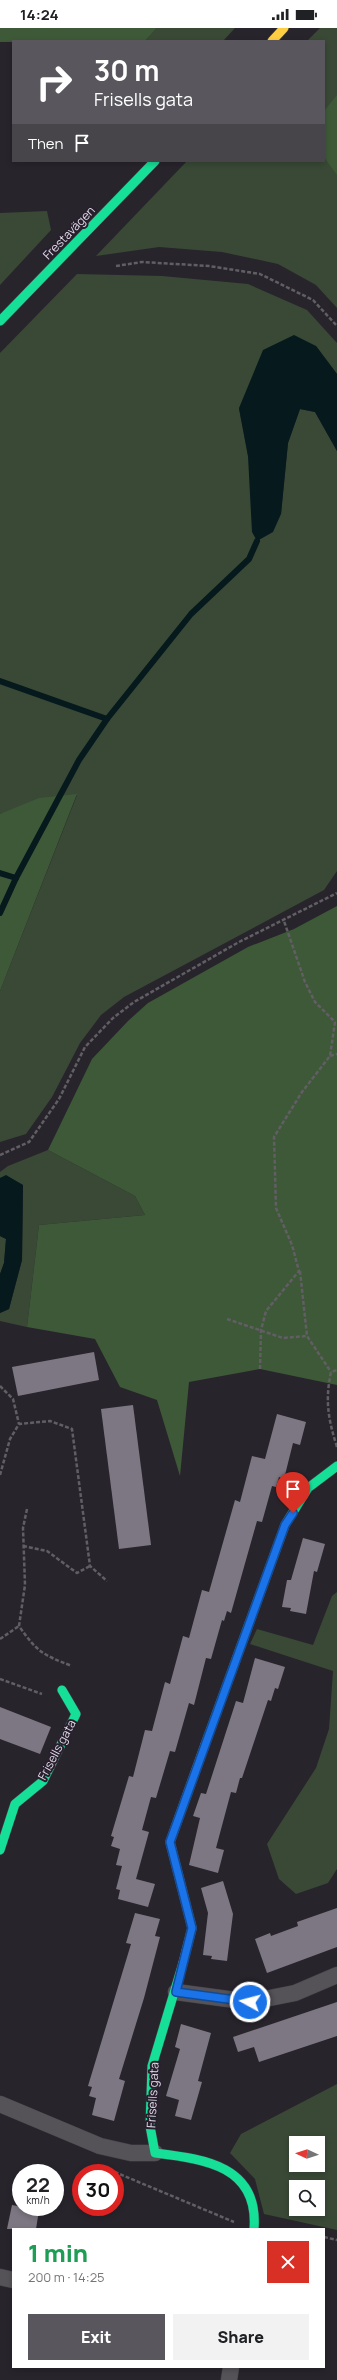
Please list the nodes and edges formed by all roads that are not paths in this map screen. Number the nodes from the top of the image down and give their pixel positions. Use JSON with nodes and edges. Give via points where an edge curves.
{"nodes":[{"id":1,"x":284,"y":28,"type":"edge"},
{"id":2,"x":273,"y":40,"type":"edge"},
{"id":3,"x":154,"y":162,"type":"edge"},
{"id":4,"x":0,"y":321,"type":"edge"},
{"id":5,"x":337,"y":1466,"type":"edge"},
{"id":6,"x":62,"y":1690,"type":"road end"},
{"id":7,"x":0,"y":1850,"type":"edge"},
{"id":8,"x":337,"y":1975,"type":"edge"},
{"id":9,"x":176,"y":1992,"type":"junction"},
{"id":10,"x":0,"y":2104,"type":"edge"},
{"id":11,"x":155,"y":2153,"type":"junction"},
{"id":12,"x":254,"y":2228,"type":"edge"},
{"id":13,"x":0,"y":2278,"type":"edge"},
{"id":14,"x":12,"y":2280,"type":"edge"},
{"id":15,"x":231,"y":2368,"type":"edge"},
{"id":16,"x":229,"y":2380,"type":"edge"}],
"edges":[{"from":1,"to":2,"type":"street"},
{"from":3,"to":4,"type":"street","name":"Frestavägen"},
{"from":5,"to":9,"type":"street","name":"Frisells gata","via":[[308,1488],[285,1525],[170,1842],[192,1928]]},
{"from":6,"to":7,"type":"street","name":"Frisells gata","via":[[76,1714],[43,1781],[15,1804]]},
{"from":8,"to":9,"type":"street","via":[[295,1993],[250,2002]]},
{"from":9,"to":11,"type":"street","name":"Frisells gata","via":[[152,2066],[150,2126]]},
{"from":10,"to":11,"type":"street","via":[[100,2146],[131,2153]]},
{"from":11,"to":12,"type":"street","via":[[207,2160],[231,2170],[250,2193]]},
{"from":13,"to":14,"type":"street"},
{"from":15,"to":16,"type":"street"}]}
